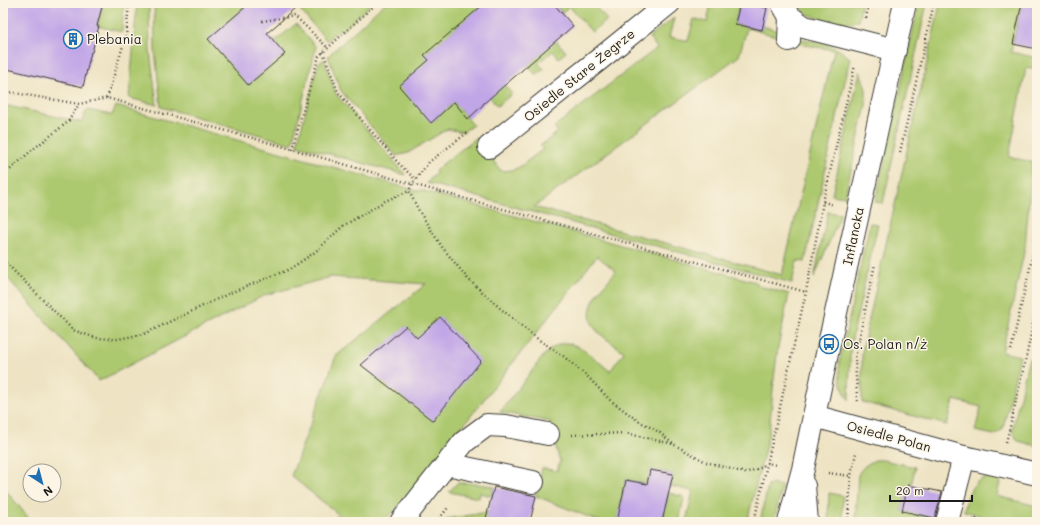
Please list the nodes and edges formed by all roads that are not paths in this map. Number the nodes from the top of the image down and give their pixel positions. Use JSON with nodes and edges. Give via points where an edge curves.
{"nodes":[{"id":1,"x":668,"y":3,"type":"edge"},
{"id":2,"x":905,"y":3,"type":"edge"},
{"id":3,"x":786,"y":10,"type":"edge"},
{"id":4,"x":789,"y":40,"type":"dead end"},
{"id":5,"x":894,"y":50,"type":"junction"},
{"id":6,"x":489,"y":147,"type":"dead end"},
{"id":7,"x":814,"y":416,"type":"junction"},
{"id":8,"x":548,"y":434,"type":"road end"},
{"id":9,"x":964,"y":457,"type":"junction"},
{"id":10,"x":447,"y":464,"type":"junction"},
{"id":11,"x":803,"y":469,"type":"junction"},
{"id":12,"x":1037,"y":474,"type":"edge"},
{"id":13,"x":533,"y":482,"type":"dead end"},
{"id":14,"x":401,"y":522,"type":"edge"},
{"id":15,"x":789,"y":522,"type":"edge"},
{"id":16,"x":807,"y":522,"type":"edge"},
{"id":17,"x":947,"y":522,"type":"edge"}],
"edges":[{"from":1,"to":6,"type":"street","name":"Osiedle Stare Żegrze"},
{"from":2,"to":5,"type":"street","name":"Inflancka"},
{"from":3,"to":4,"type":"street"},
{"from":3,"to":5,"type":"street","via":[[804,27]]},
{"from":5,"to":7,"type":"street","name":"Inflancka"},
{"from":7,"to":9,"type":"street","name":"Osiedle Polan"},
{"from":7,"to":11,"type":"street","name":"Inflancka"},
{"from":8,"to":10,"type":"street","via":[[488,425],[464,442]]},
{"from":9,"to":12,"type":"street","name":"Osiedle Polan"},
{"from":9,"to":17,"type":"street"},
{"from":10,"to":13,"type":"street"},
{"from":10,"to":14,"type":"street"},
{"from":11,"to":15,"type":"street","name":"Inflancka"},
{"from":11,"to":16,"type":"street","name":"Inflancka"}]}
